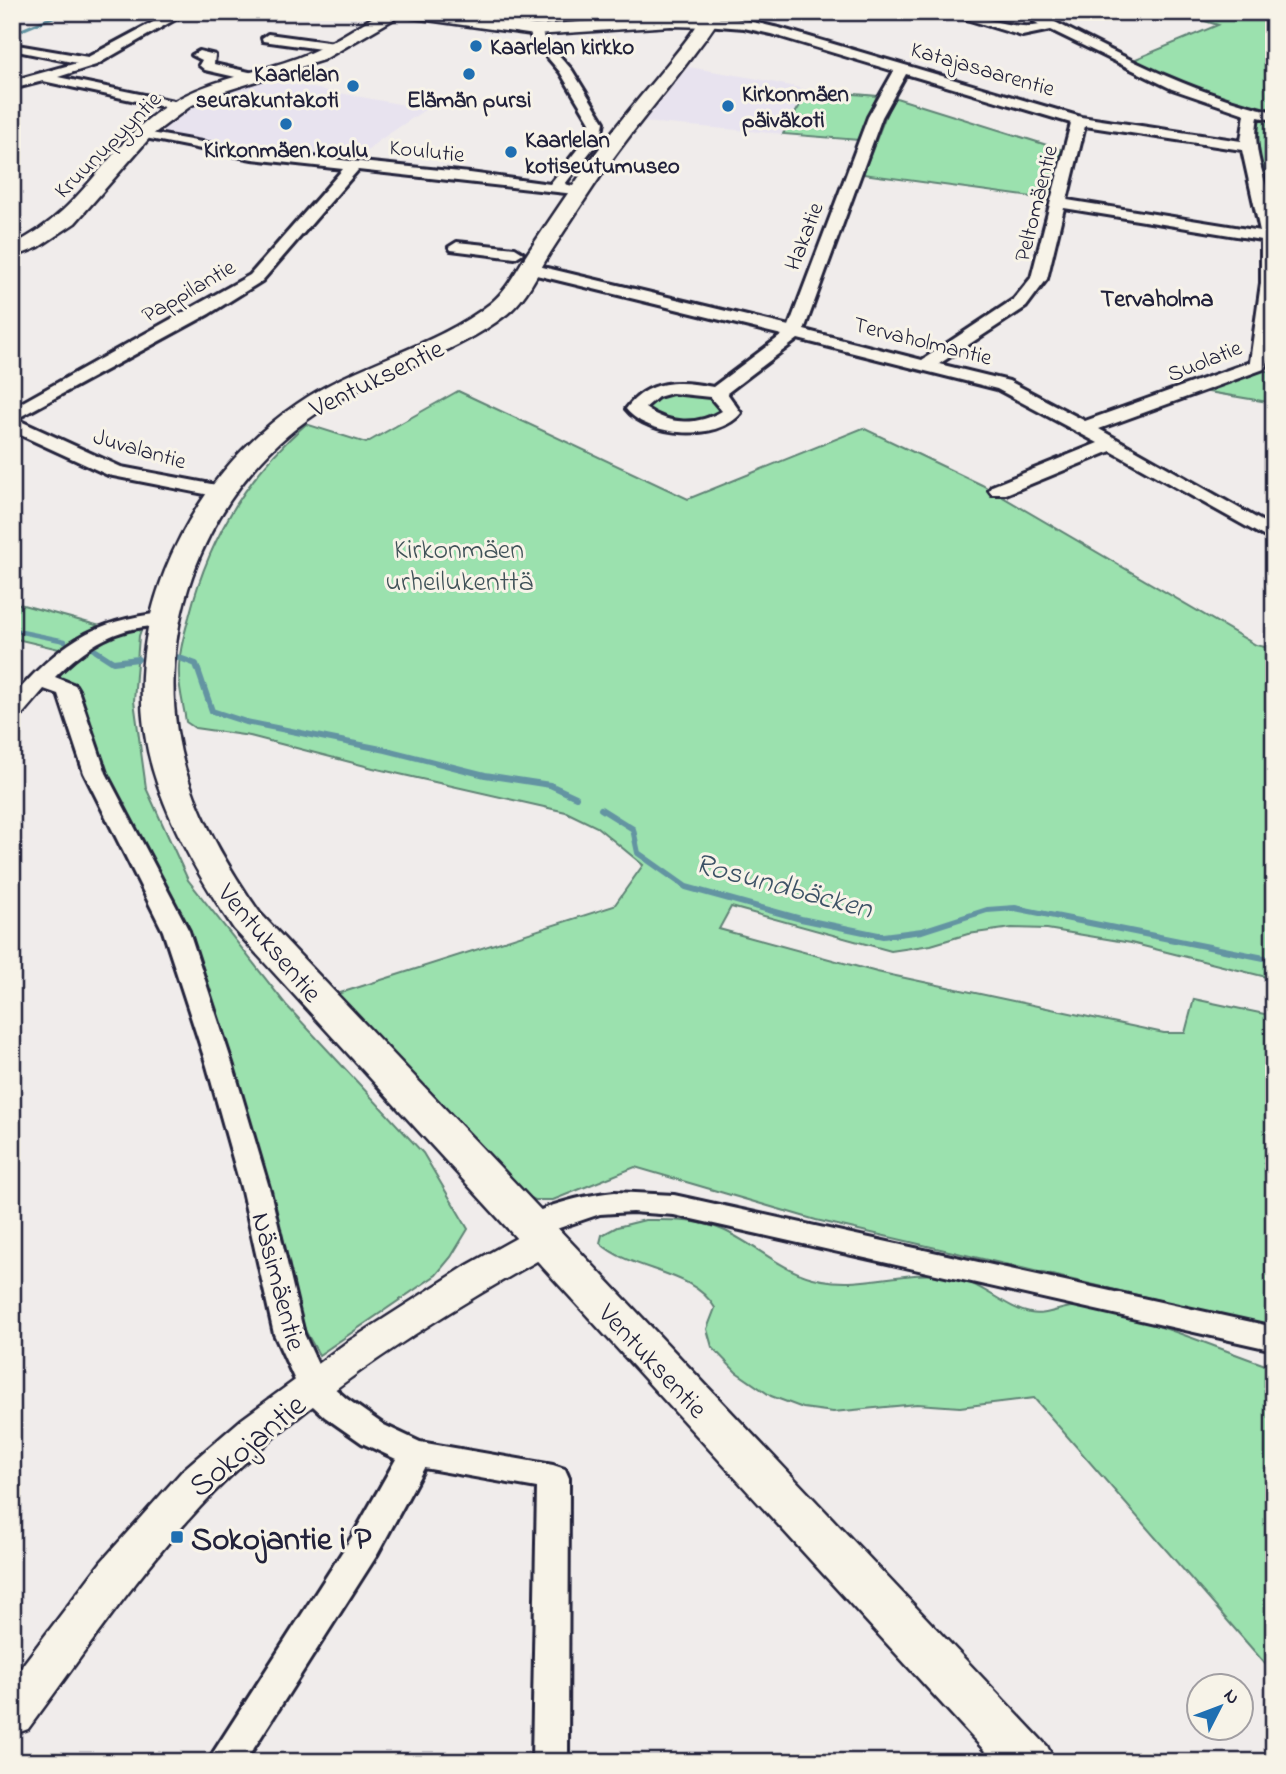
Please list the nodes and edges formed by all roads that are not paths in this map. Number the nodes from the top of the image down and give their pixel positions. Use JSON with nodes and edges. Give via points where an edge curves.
{"nodes":[{"id":1,"x":182,"y":12,"type":"edge"},
{"id":2,"x":394,"y":12,"type":"edge"},
{"id":3,"x":402,"y":12,"type":"edge"},
{"id":4,"x":948,"y":12,"type":"edge"},
{"id":5,"x":1025,"y":12,"type":"edge"},
{"id":6,"x":463,"y":16,"type":"edge"},
{"id":7,"x":711,"y":17,"type":"edge"},
{"id":8,"x":1053,"y":26,"type":"junction"},
{"id":9,"x":535,"y":30,"type":"junction"},
{"id":10,"x":268,"y":38,"type":"dead end"},
{"id":11,"x":335,"y":47,"type":"junction"},
{"id":12,"x":22,"y":48,"type":"dead end"},
{"id":13,"x":199,"y":55,"type":"dead end"},
{"id":14,"x":91,"y":62,"type":"junction"},
{"id":15,"x":902,"y":68,"type":"junction"},
{"id":16,"x":12,"y":71,"type":"edge"},
{"id":17,"x":44,"y":78,"type":"junction"},
{"id":18,"x":253,"y":78,"type":"junction"},
{"id":19,"x":12,"y":85,"type":"edge"},
{"id":20,"x":178,"y":106,"type":"junction"},
{"id":21,"x":1252,"y":112,"type":"junction"},
{"id":22,"x":1274,"y":116,"type":"edge"},
{"id":23,"x":1079,"y":121,"type":"junction"},
{"id":24,"x":145,"y":134,"type":"junction"},
{"id":25,"x":1246,"y":146,"type":"junction"},
{"id":26,"x":354,"y":165,"type":"junction"},
{"id":27,"x":569,"y":191,"type":"junction"},
{"id":28,"x":1059,"y":203,"type":"junction"},
{"id":29,"x":1269,"y":237,"type":"junction"},
{"id":30,"x":457,"y":247,"type":"dead end"},
{"id":31,"x":12,"y":252,"type":"edge"},
{"id":32,"x":523,"y":261,"type":"junction"},
{"id":33,"x":794,"y":333,"type":"junction"},
{"id":34,"x":926,"y":365,"type":"junction"},
{"id":35,"x":1266,"y":367,"type":"edge"},
{"id":36,"x":716,"y":393,"type":"dead end"},
{"id":37,"x":12,"y":415,"type":"edge"},
{"id":38,"x":12,"y":424,"type":"edge"},
{"id":39,"x":1084,"y":428,"type":"junction"},
{"id":40,"x":1112,"y":444,"type":"junction"},
{"id":41,"x":999,"y":490,"type":"dead end"},
{"id":42,"x":220,"y":491,"type":"junction"},
{"id":43,"x":1274,"y":536,"type":"edge"},
{"id":44,"x":163,"y":619,"type":"junction"},
{"id":45,"x":42,"y":680,"type":"junction"},
{"id":46,"x":12,"y":712,"type":"edge"},
{"id":47,"x":536,"y":1235,"type":"junction"},
{"id":48,"x":1274,"y":1339,"type":"edge"},
{"id":49,"x":313,"y":1387,"type":"junction"},
{"id":50,"x":415,"y":1454,"type":"junction"},
{"id":51,"x":12,"y":1715,"type":"edge"},
{"id":52,"x":225,"y":1762,"type":"edge"},
{"id":53,"x":550,"y":1762,"type":"edge"},
{"id":54,"x":1029,"y":1762,"type":"edge"}],
"edges":[{"from":1,"to":14,"type":"street"},
{"from":2,"to":11,"type":"street","name":"Kruunupyyntie"},
{"from":3,"to":6,"type":"street"},
{"from":4,"to":8,"type":"street","via":[[1022,32]]},
{"from":5,"to":8,"type":"street"},
{"from":6,"to":9,"type":"street"},
{"from":7,"to":9,"type":"street"},
{"from":7,"to":15,"type":"street","name":"Katajasaarentie"},
{"from":7,"to":27,"type":"main road","name":"Ventuksentie","via":[[622,132]]},
{"from":8,"to":21,"type":"street","via":[[1170,86]]},
{"from":9,"to":27,"type":"street","via":[[597,122],[594,138],[558,184]]},
{"from":10,"to":11,"type":"street"},
{"from":11,"to":18,"type":"street","name":"Kruunupyyntie"},
{"from":12,"to":14,"type":"street"},
{"from":13,"to":18,"type":"street","via":[[210,58],[206,65],[210,67]]},
{"from":14,"to":17,"type":"street"},
{"from":15,"to":23,"type":"street","name":"Katajasaarentie"},
{"from":15,"to":33,"type":"street","name":"Hakatie","via":[[876,117]]},
{"from":16,"to":17,"type":"street"},
{"from":17,"to":19,"type":"street"},
{"from":17,"to":20,"type":"street"},
{"from":18,"to":20,"type":"street","name":"Kruunupyyntie","via":[[209,90]]},
{"from":20,"to":24,"type":"street","name":"Kruunupyyntie"},
{"from":21,"to":22,"type":"street"},
{"from":21,"to":25,"type":"street"},
{"from":23,"to":25,"type":"street","name":"Katajasaarentie"},
{"from":23,"to":28,"type":"street","name":"Peltomäentie"},
{"from":24,"to":26,"type":"street","name":"Koulutie","via":[[252,155]]},
{"from":24,"to":31,"type":"street","name":"Kruunupyyntie","via":[[83,204],[50,232]]},
{"from":25,"to":29,"type":"street","name":"Suolatie"},
{"from":26,"to":27,"type":"street","name":"Koulutie"},
{"from":26,"to":37,"type":"street","name":"Pappilantie","via":[[256,278]]},
{"from":27,"to":32,"type":"main road","name":"Ventuksentie"},
{"from":28,"to":29,"type":"street"},
{"from":28,"to":34,"type":"street","name":"Peltomäentie","via":[[1040,279],[1026,298]]},
{"from":29,"to":35,"type":"street","name":"Suolatie"},
{"from":30,"to":32,"type":"street","name":"Tervaholmantie"},
{"from":32,"to":33,"type":"street","name":"Tervaholmantie"},
{"from":32,"to":42,"type":"main road","name":"Ventuksentie","via":[[509,299],[474,326],[332,394],[285,424]]},
{"from":33,"to":34,"type":"street","name":"Tervaholmantie"},
{"from":33,"to":36,"type":"street"},
{"from":34,"to":39,"type":"street","name":"Tervaholmantie","via":[[1003,385]]},
{"from":35,"to":39,"type":"street","name":"Suolatie"},
{"from":38,"to":42,"type":"street","name":"Juvalantie","via":[[115,471]]},
{"from":39,"to":40,"type":"street","name":"Tervaholmantie"},
{"from":40,"to":41,"type":"street"},
{"from":40,"to":43,"type":"street","name":"Tervaholmantie"},
{"from":42,"to":44,"type":"main road","name":"Ventuksentie","via":[[183,561]]},
{"from":44,"to":45,"type":"street","via":[[102,630],[71,650]]},
{"from":44,"to":47,"type":"main road","name":"Ventuksentie","via":[[156,674],[165,751],[182,813],[222,887],[288,967]]},
{"from":45,"to":46,"type":"street"},
{"from":45,"to":49,"type":"street","name":"Näsimäentie","via":[[67,690],[95,773],[176,932],[256,1191],[289,1334]]},
{"from":47,"to":48,"type":"street","via":[[582,1205],[611,1200],[674,1205]]},
{"from":47,"to":49,"type":"street","name":"Sokojantie"},
{"from":47,"to":54,"type":"main road","name":"Ventuksentie"},
{"from":49,"to":50,"type":"street","name":"Näsimäentie","via":[[373,1434]]},
{"from":49,"to":51,"type":"street","name":"Sokojantie","via":[[222,1459],[186,1494],[138,1548]]},
{"from":50,"to":52,"type":"street","via":[[365,1545]]},
{"from":50,"to":53,"type":"street","name":"Näsimäentie","via":[[553,1478]]}]}
